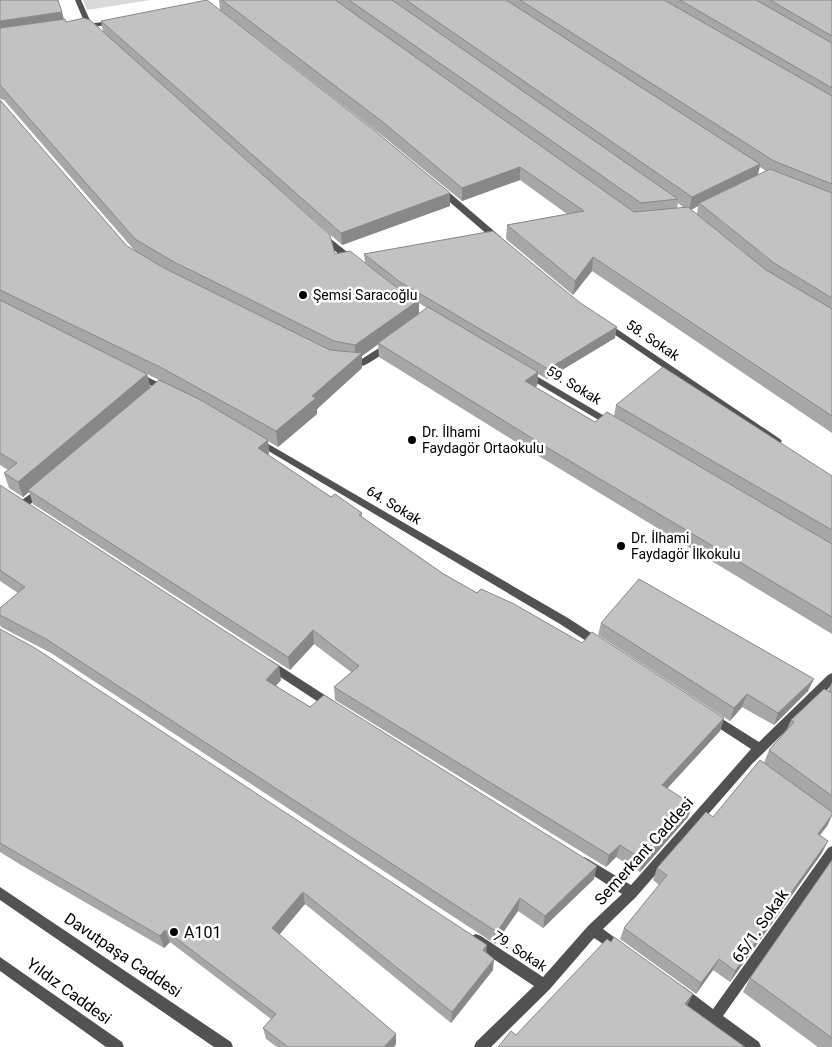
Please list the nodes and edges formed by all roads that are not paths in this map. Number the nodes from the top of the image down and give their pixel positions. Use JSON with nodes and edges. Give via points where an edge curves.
{"nodes":[{"id":1,"x":78,"y":0,"type":"edge"},
{"id":2,"x":126,"y":20,"type":"edge"},
{"id":3,"x":89,"y":26,"type":"junction"},
{"id":4,"x":69,"y":29,"type":"edge"},
{"id":5,"x":103,"y":39,"type":"edge"},
{"id":6,"x":431,"y":183,"type":"edge"},
{"id":7,"x":312,"y":228,"type":"edge"},
{"id":8,"x":505,"y":245,"type":"edge"},
{"id":9,"x":358,"y":265,"type":"edge"},
{"id":10,"x":597,"y":319,"type":"edge"},
{"id":11,"x":399,"y":337,"type":"edge"},
{"id":12,"x":341,"y":362,"type":"edge"},
{"id":13,"x":515,"y":367,"type":"edge"},
{"id":14,"x":128,"y":371,"type":"edge"},
{"id":15,"x":179,"y":396,"type":"edge"},
{"id":16,"x":617,"y":427,"type":"edge"},
{"id":17,"x":248,"y":436,"type":"edge"},
{"id":18,"x":784,"y":445,"type":"edge"},
{"id":19,"x":48,"y":484,"type":"edge"},
{"id":20,"x":25,"y":504,"type":"edge"},
{"id":21,"x":605,"y":647,"type":"edge"},
{"id":22,"x":257,"y":656,"type":"edge"},
{"id":23,"x":832,"y":678,"type":"edge"},
{"id":24,"x":340,"y":711,"type":"edge"},
{"id":25,"x":703,"y":712,"type":"edge"},
{"id":26,"x":760,"y":749,"type":"junction"},
{"id":27,"x":832,"y":852,"type":"edge"},
{"id":28,"x":573,"y":857,"type":"edge"},
{"id":29,"x":0,"y":893,"type":"edge"},
{"id":30,"x":632,"y":893,"type":"junction"},
{"id":31,"x":593,"y":930,"type":"junction"},
{"id":32,"x":470,"y":936,"type":"edge"},
{"id":33,"x":626,"y":953,"type":"edge"},
{"id":34,"x":0,"y":962,"type":"edge"},
{"id":35,"x":666,"y":983,"type":"edge"},
{"id":36,"x":544,"y":984,"type":"junction"},
{"id":37,"x":714,"y":1018,"type":"junction"},
{"id":38,"x":117,"y":1047,"type":"edge"},
{"id":39,"x":226,"y":1047,"type":"edge"},
{"id":40,"x":481,"y":1047,"type":"edge"},
{"id":41,"x":754,"y":1047,"type":"edge"}],
"edges":[{"from":1,"to":3,"type":"street"},
{"from":2,"to":3,"type":"street"},
{"from":3,"to":4,"type":"street"},
{"from":3,"to":5,"type":"street"},
{"from":6,"to":8,"type":"street"},
{"from":7,"to":9,"type":"street"},
{"from":10,"to":18,"type":"street","name":"58. Sokak"},
{"from":11,"to":12,"type":"street","via":[[358,366]]},
{"from":13,"to":16,"type":"street","name":"59. Sokak"},
{"from":14,"to":15,"type":"street","via":[[158,391]]},
{"from":17,"to":21,"type":"street","name":"64. Sokak"},
{"from":19,"to":20,"type":"street"},
{"from":22,"to":24,"type":"street"},
{"from":23,"to":26,"type":"street","name":"Semerkant Caddesi","via":[[821,696]]},
{"from":25,"to":26,"type":"street"},
{"from":26,"to":30,"type":"street","name":"Semerkant Caddesi","via":[[752,763]]},
{"from":27,"to":37,"type":"street","name":"65/1. Sokak"},
{"from":28,"to":30,"type":"street"},
{"from":29,"to":39,"type":"street","name":"Davutpaşa Caddesi"},
{"from":30,"to":31,"type":"street","name":"Semerkant Caddesi"},
{"from":31,"to":33,"type":"street"},
{"from":31,"to":36,"type":"street","name":"Semerkant Caddesi"},
{"from":32,"to":36,"type":"street","name":"79. Sokak"},
{"from":34,"to":38,"type":"street","name":"Yıldız Caddesi"},
{"from":35,"to":37,"type":"street"},
{"from":36,"to":40,"type":"street","name":"Semerkant Caddesi"},
{"from":37,"to":41,"type":"street"}]}
